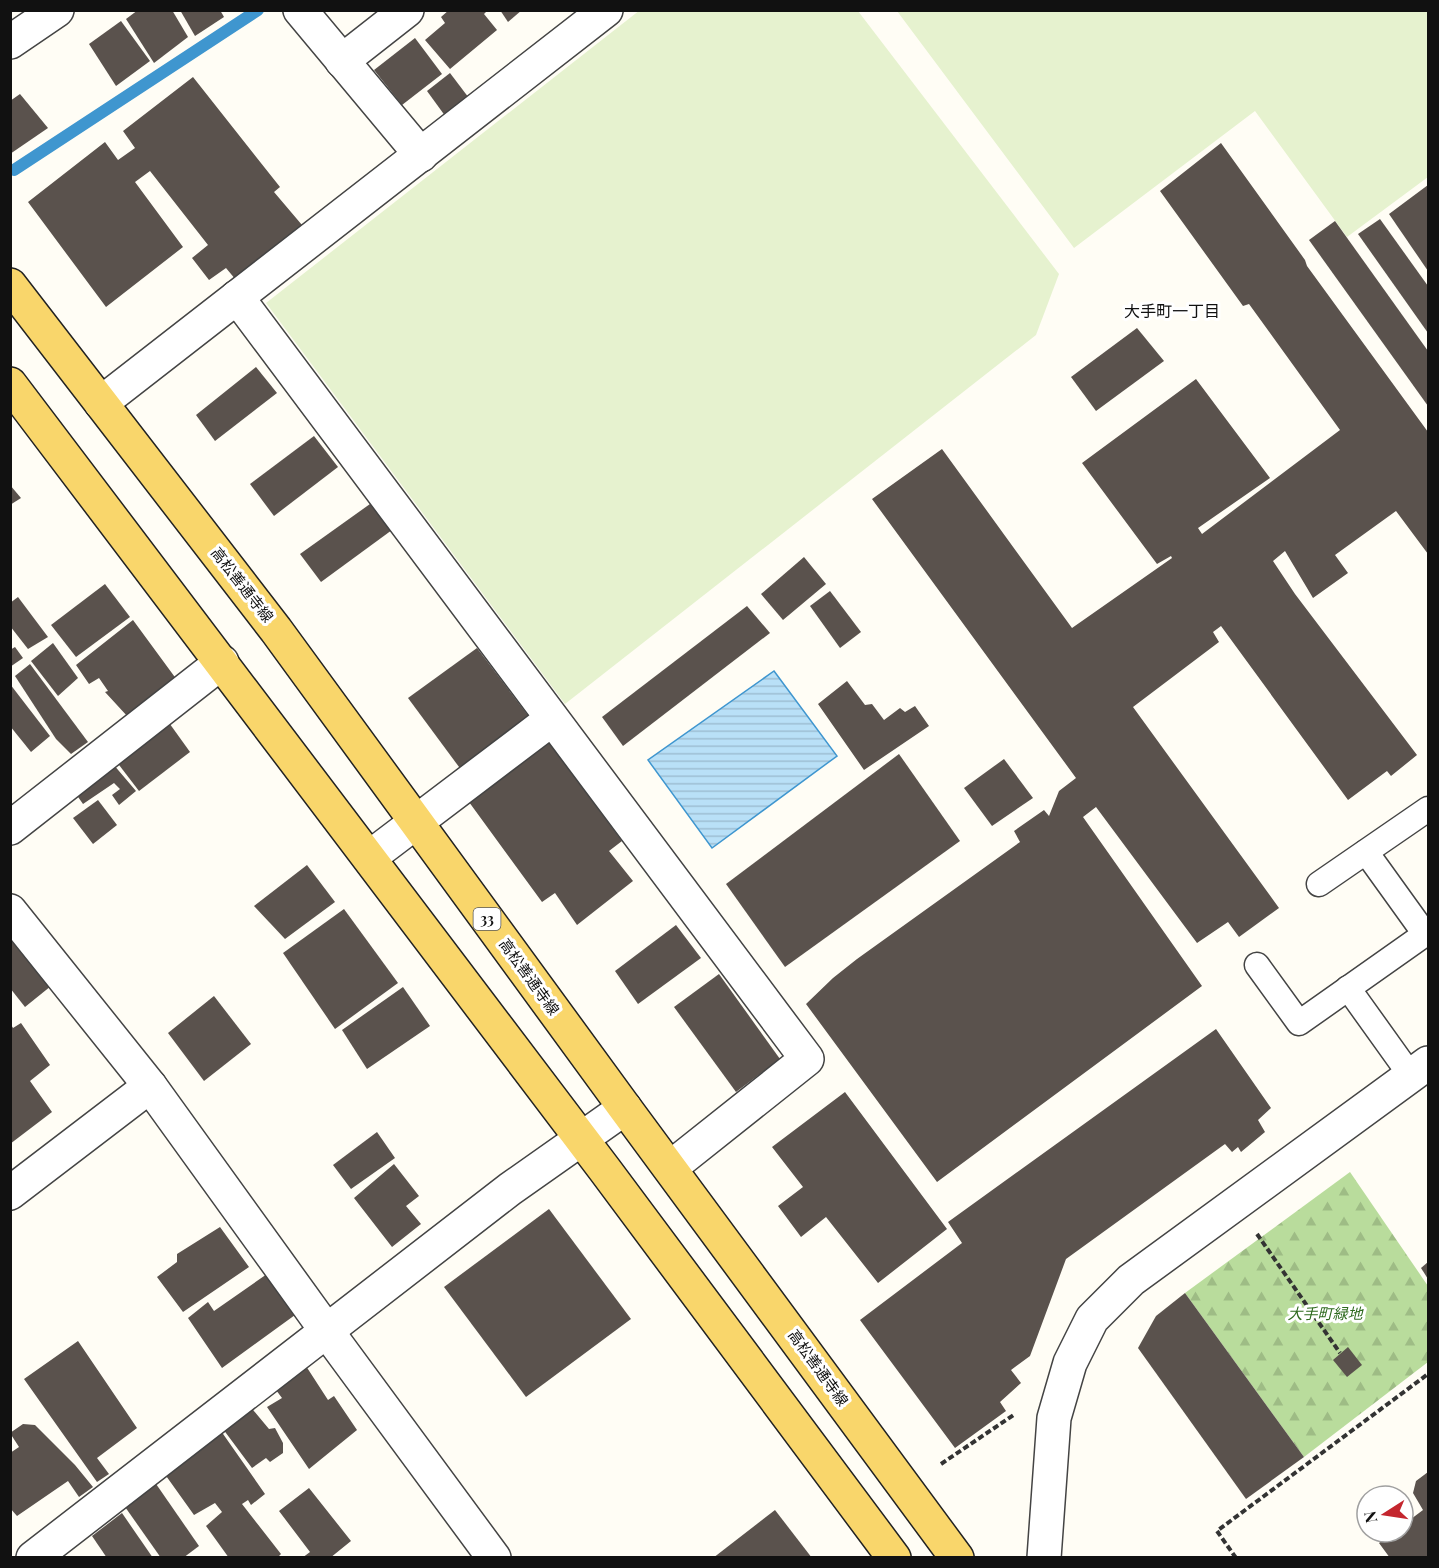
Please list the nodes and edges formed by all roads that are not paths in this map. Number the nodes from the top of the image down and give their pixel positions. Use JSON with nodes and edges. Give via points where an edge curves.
{"nodes":[{"id":1,"x":57,"y":10,"type":"edge"},
{"id":2,"x":300,"y":10,"type":"edge"},
{"id":3,"x":407,"y":10,"type":"edge"},
{"id":4,"x":606,"y":10,"type":"edge"},
{"id":5,"x":10,"y":42,"type":"edge"},
{"id":6,"x":342,"y":61,"type":"junction"},
{"id":7,"x":421,"y":155,"type":"junction"},
{"id":8,"x":10,"y":285,"type":"edge"},
{"id":9,"x":237,"y":297,"type":"junction"},
{"id":10,"x":10,"y":384,"type":"edge"},
{"id":11,"x":101,"y":403,"type":"junction"},
{"id":12,"x":222,"y":662,"type":"junction"},
{"id":13,"x":552,"y":719,"type":"junction"},
{"id":14,"x":1428,"y":809,"type":"edge"},
{"id":15,"x":416,"y":822,"type":"junction"},
{"id":16,"x":10,"y":828,"type":"edge"},
{"id":17,"x":1366,"y":852,"type":"junction"},
{"id":18,"x":370,"y":857,"type":"junction"},
{"id":19,"x":1319,"y":884,"type":"dead end"},
{"id":20,"x":10,"y":911,"type":"edge"},
{"id":21,"x":1427,"y":933,"type":"edge"},
{"id":22,"x":1257,"y":965,"type":"dead end"},
{"id":23,"x":1348,"y":988,"type":"junction"},
{"id":24,"x":1420,"y":1069,"type":"edge"},
{"id":25,"x":150,"y":1086,"type":"junction"},
{"id":26,"x":625,"y":1108,"type":"junction"},
{"id":27,"x":580,"y":1139,"type":"junction"},
{"id":28,"x":670,"y":1168,"type":"junction"},
{"id":29,"x":10,"y":1193,"type":"edge"},
{"id":30,"x":326,"y":1330,"type":"junction"},
{"id":31,"x":33,"y":1557,"type":"edge"},
{"id":32,"x":494,"y":1557,"type":"edge"},
{"id":33,"x":894,"y":1557,"type":"edge"},
{"id":34,"x":957,"y":1557,"type":"edge"},
{"id":35,"x":1044,"y":1557,"type":"edge"}],
"edges":[{"from":1,"to":5,"type":"street"},
{"from":2,"to":6,"type":"street"},
{"from":3,"to":6,"type":"street"},
{"from":4,"to":7,"type":"street"},
{"from":6,"to":7,"type":"street"},
{"from":7,"to":9,"type":"street"},
{"from":8,"to":11,"type":"main road","name":"高松善通寺線","number":"33"},
{"from":9,"to":11,"type":"street"},
{"from":9,"to":13,"type":"street"},
{"from":10,"to":12,"type":"main road"},
{"from":11,"to":15,"type":"main road","name":"高松善通寺線","number":"33","via":[[276,630]]},
{"from":12,"to":16,"type":"street"},
{"from":12,"to":18,"type":"main road"},
{"from":13,"to":15,"type":"street"},
{"from":13,"to":28,"type":"street","via":[[807,1059]]},
{"from":14,"to":17,"type":"lane"},
{"from":15,"to":18,"type":"street"},
{"from":15,"to":26,"type":"main road","name":"高松善通寺線","number":"33"},
{"from":17,"to":19,"type":"lane"},
{"from":17,"to":21,"type":"lane"},
{"from":18,"to":27,"type":"main road"},
{"from":20,"to":25,"type":"street"},
{"from":21,"to":23,"type":"lane"},
{"from":22,"to":23,"type":"lane","via":[[1299,1023]]},
{"from":23,"to":24,"type":"lane"},
{"from":24,"to":35,"type":"street","via":[[1131,1280],[1092,1319],[1070,1363],[1054,1418]]},
{"from":25,"to":29,"type":"street"},
{"from":25,"to":30,"type":"street"},
{"from":26,"to":27,"type":"street"},
{"from":26,"to":28,"type":"main road","name":"高松善通寺線","number":"33"},
{"from":27,"to":30,"type":"street"},
{"from":27,"to":33,"type":"main road"},
{"from":28,"to":34,"type":"main road","name":"高松善通寺線","number":"33"},
{"from":30,"to":31,"type":"street"},
{"from":30,"to":32,"type":"street"}]}
